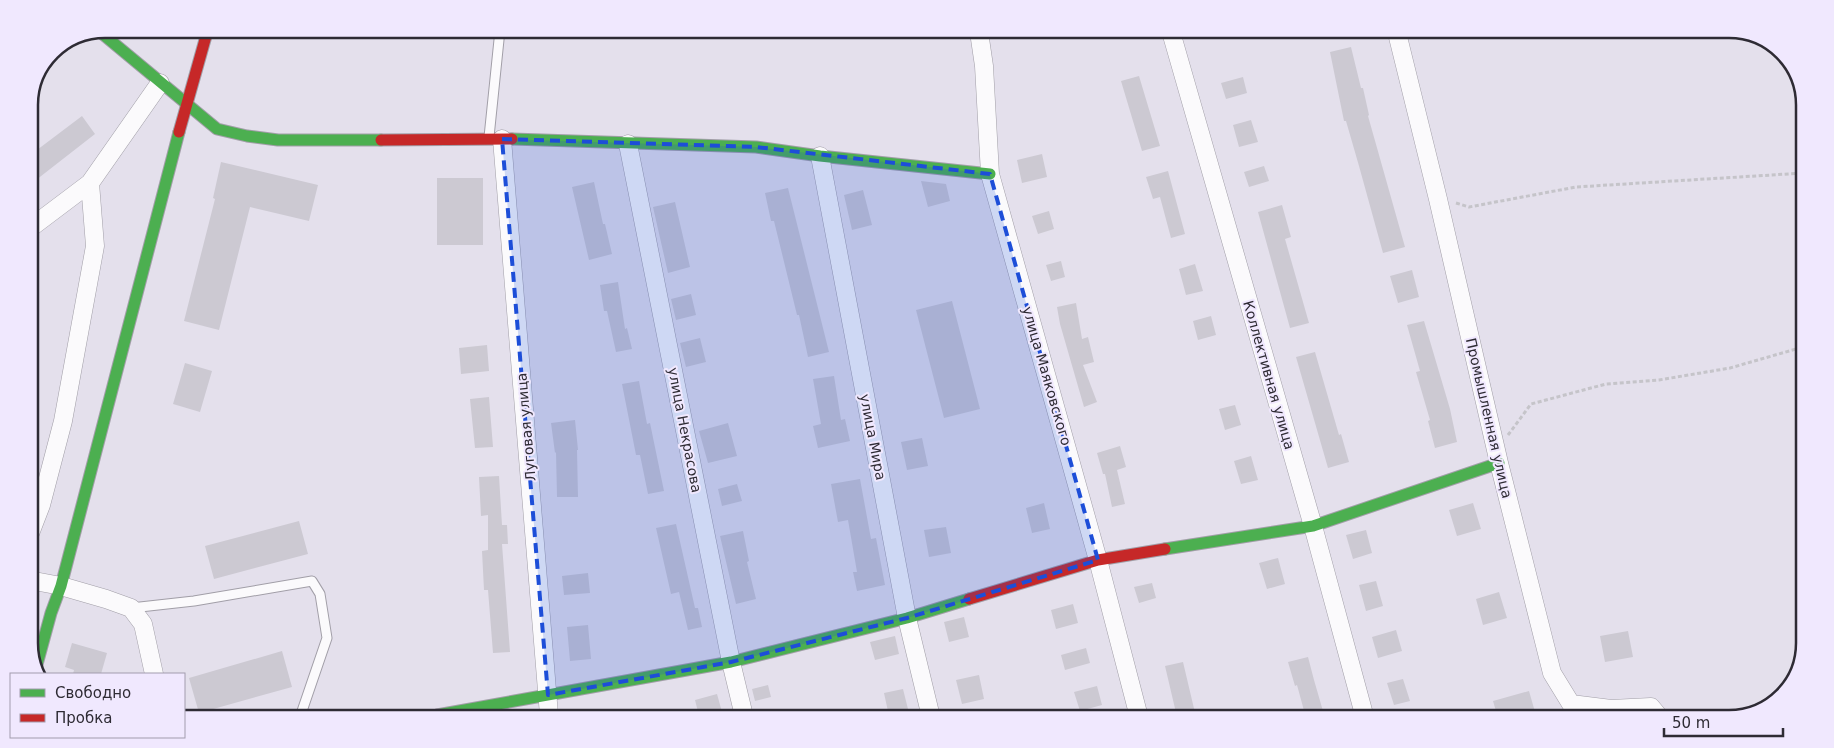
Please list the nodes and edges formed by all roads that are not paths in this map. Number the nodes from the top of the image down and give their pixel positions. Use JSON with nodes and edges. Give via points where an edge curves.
{"nodes":[{"id":1,"x":107,"y":38,"type":"edge"},
{"id":2,"x":205,"y":38,"type":"edge"},
{"id":3,"x":500,"y":38,"type":"edge"},
{"id":4,"x":979,"y":38,"type":"edge"},
{"id":5,"x":1173,"y":38,"type":"edge"},
{"id":6,"x":1398,"y":38,"type":"edge"},
{"id":7,"x":160,"y":83,"type":"junction"},
{"id":8,"x":186,"y":105,"type":"junction"},
{"id":9,"x":495,"y":139,"type":"junction"},
{"id":10,"x":628,"y":144,"type":"junction"},
{"id":11,"x":820,"y":156,"type":"junction"},
{"id":12,"x":990,"y":174,"type":"junction"},
{"id":13,"x":90,"y":183,"type":"junction"},
{"id":14,"x":38,"y":222,"type":"edge"},
{"id":15,"x":1499,"y":463,"type":"junction"},
{"id":16,"x":38,"y":513,"type":"edge"},
{"id":17,"x":1313,"y":526,"type":"junction"},
{"id":18,"x":1098,"y":560,"type":"junction"},
{"id":19,"x":38,"y":582,"type":"edge"},
{"id":20,"x":61,"y":586,"type":"junction"},
{"id":21,"x":130,"y":608,"type":"junction"},
{"id":22,"x":908,"y":618,"type":"junction"},
{"id":23,"x":40,"y":662,"type":"edge"},
{"id":24,"x":731,"y":662,"type":"junction"},
{"id":25,"x":154,"y":673,"type":"edge"},
{"id":26,"x":548,"y":695,"type":"junction"},
{"id":27,"x":302,"y":710,"type":"edge"},
{"id":28,"x":465,"y":710,"type":"edge"},
{"id":29,"x":549,"y":710,"type":"edge"},
{"id":30,"x":743,"y":710,"type":"edge"},
{"id":31,"x":930,"y":710,"type":"edge"},
{"id":32,"x":1137,"y":710,"type":"edge"},
{"id":33,"x":1363,"y":710,"type":"edge"},
{"id":34,"x":1653,"y":710,"type":"edge"}],
"edges":[{"from":1,"to":7,"type":"street"},
{"from":2,"to":8,"type":"street"},
{"from":3,"to":9,"type":"lane"},
{"from":4,"to":12,"type":"street","name":"улица Маяковского","via":[[984,66]]},
{"from":5,"to":17,"type":"street","name":"Коллективная улица"},
{"from":6,"to":15,"type":"street","name":"Промышленная улица"},
{"from":7,"to":8,"type":"street"},
{"from":7,"to":13,"type":"street"},
{"from":8,"to":9,"type":"street","via":[[217,129],[278,140]]},
{"from":8,"to":20,"type":"street"},
{"from":9,"to":10,"type":"street"},
{"from":9,"to":26,"type":"street","name":"Луговая улица"},
{"from":10,"to":11,"type":"street","via":[[756,147]]},
{"from":10,"to":24,"type":"street","name":"улица Некрасова"},
{"from":11,"to":12,"type":"street"},
{"from":11,"to":22,"type":"street","name":"улица Мира"},
{"from":12,"to":18,"type":"street","name":"улица Маяковского"},
{"from":13,"to":14,"type":"street"},
{"from":13,"to":16,"type":"street","via":[[95,246],[63,422]]},
{"from":15,"to":17,"type":"street"},
{"from":15,"to":34,"type":"street","name":"Промышленная улица","via":[[1552,673],[1571,704],[1611,709],[1650,707]]},
{"from":17,"to":18,"type":"street"},
{"from":17,"to":33,"type":"street","name":"Коллективная улица"},
{"from":18,"to":22,"type":"street"},
{"from":18,"to":32,"type":"street","name":"улица Маяковского"},
{"from":19,"to":20,"type":"street"},
{"from":20,"to":21,"type":"street"},
{"from":20,"to":23,"type":"street"},
{"from":21,"to":25,"type":"street","via":[[143,624]]},
{"from":21,"to":27,"type":"lane","via":[[312,581],[320,594],[327,638]]},
{"from":22,"to":24,"type":"street"},
{"from":22,"to":31,"type":"street","name":"улица Мира"},
{"from":24,"to":26,"type":"street"},
{"from":24,"to":30,"type":"street","name":"улица Некрасова"},
{"from":26,"to":28,"type":"street"},
{"from":26,"to":29,"type":"street","name":"Луговая улица"}]}
